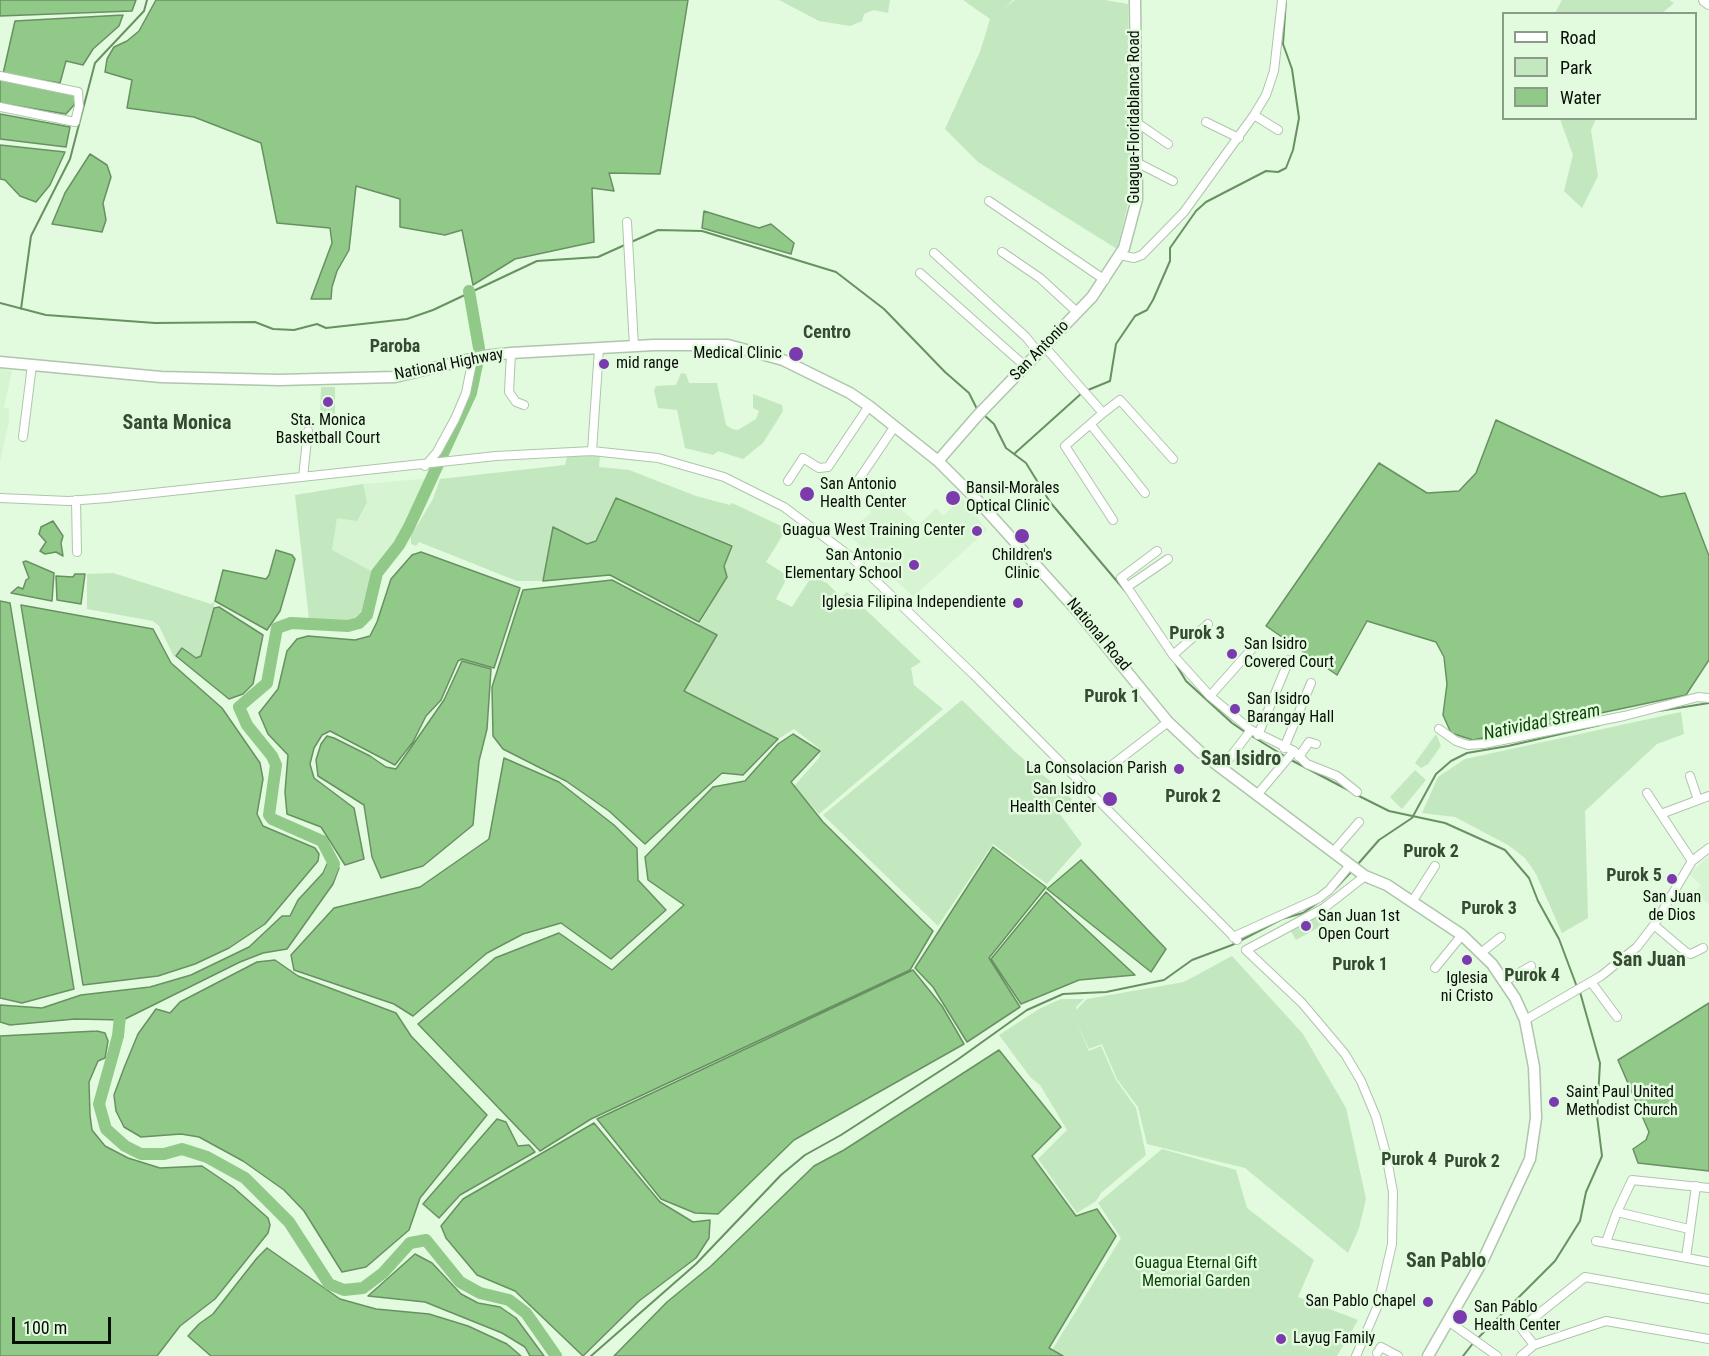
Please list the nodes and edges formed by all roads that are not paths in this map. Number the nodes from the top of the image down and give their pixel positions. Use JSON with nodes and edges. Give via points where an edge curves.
{"nodes":[{"id":1,"x":1135,"y":0,"type":"edge"},
{"id":2,"x":1282,"y":0,"type":"edge"},
{"id":3,"x":1705,"y":0,"type":"edge"},
{"id":4,"x":1709,"y":3,"type":"edge"},
{"id":5,"x":0,"y":76,"type":"edge"},
{"id":6,"x":0,"y":107,"type":"edge"},
{"id":7,"x":1254,"y":115,"type":"junction"},
{"id":8,"x":1136,"y":122,"type":"junction"},
{"id":9,"x":1206,"y":122,"type":"dead end"},
{"id":10,"x":1278,"y":130,"type":"dead end"},
{"id":11,"x":1239,"y":138,"type":"junction"},
{"id":12,"x":1168,"y":144,"type":"dead end"},
{"id":13,"x":1136,"y":162,"type":"junction"},
{"id":14,"x":1173,"y":181,"type":"dead end"},
{"id":15,"x":989,"y":201,"type":"dead end"},
{"id":16,"x":628,"y":227,"type":"dead end"},
{"id":17,"x":1130,"y":233,"type":"joint"},
{"id":18,"x":1002,"y":252,"type":"dead end"},
{"id":19,"x":934,"y":253,"type":"dead end"},
{"id":20,"x":1120,"y":255,"type":"junction"},
{"id":21,"x":920,"y":273,"type":"dead end"},
{"id":22,"x":1105,"y":280,"type":"junction"},
{"id":23,"x":1077,"y":312,"type":"junction"},
{"id":24,"x":634,"y":346,"type":"junction"},
{"id":25,"x":599,"y":349,"type":"junction"},
{"id":26,"x":1041,"y":349,"type":"junction"},
{"id":27,"x":511,"y":353,"type":"junction"},
{"id":28,"x":473,"y":358,"type":"junction"},
{"id":29,"x":0,"y":362,"type":"edge"},
{"id":30,"x":32,"y":365,"type":"junction"},
{"id":31,"x":1025,"y":366,"type":"junction"},
{"id":32,"x":524,"y":405,"type":"dead end"},
{"id":33,"x":870,"y":406,"type":"junction"},
{"id":34,"x":1103,"y":413,"type":"junction"},
{"id":35,"x":1091,"y":425,"type":"junction"},
{"id":36,"x":895,"y":426,"type":"junction"},
{"id":37,"x":308,"y":431,"type":"dead end"},
{"id":38,"x":22,"y":437,"type":"dead end"},
{"id":39,"x":592,"y":451,"type":"junction"},
{"id":40,"x":1173,"y":459,"type":"dead end"},
{"id":41,"x":938,"y":460,"type":"junction"},
{"id":42,"x":425,"y":466,"type":"junction"},
{"id":43,"x":303,"y":477,"type":"junction"},
{"id":44,"x":788,"y":481,"type":"dead end"},
{"id":45,"x":855,"y":485,"type":"dead end"},
{"id":46,"x":1145,"y":493,"type":"dead end"},
{"id":47,"x":0,"y":498,"type":"edge"},
{"id":48,"x":76,"y":500,"type":"junction"},
{"id":49,"x":1113,"y":520,"type":"dead end"},
{"id":50,"x":1157,"y":551,"type":"dead end"},
{"id":51,"x":77,"y":552,"type":"dead end"},
{"id":52,"x":1168,"y":559,"type":"dead end"},
{"id":53,"x":1127,"y":587,"type":"junction"},
{"id":54,"x":1208,"y":624,"type":"dead end"},
{"id":55,"x":1257,"y":643,"type":"dead end"},
{"id":56,"x":1173,"y":655,"type":"junction"},
{"id":57,"x":1288,"y":660,"type":"dead end"},
{"id":58,"x":1311,"y":683,"type":"dead end"},
{"id":59,"x":1210,"y":696,"type":"junction"},
{"id":60,"x":1709,"y":698,"type":"edge"},
{"id":61,"x":1168,"y":722,"type":"junction"},
{"id":62,"x":1439,"y":729,"type":"dead end"},
{"id":63,"x":1251,"y":733,"type":"junction"},
{"id":64,"x":1316,"y":744,"type":"dead end"},
{"id":65,"x":1284,"y":748,"type":"junction"},
{"id":66,"x":1292,"y":757,"type":"junction"},
{"id":67,"x":1222,"y":768,"type":"junction"},
{"id":68,"x":1107,"y":769,"type":"dead end"},
{"id":69,"x":1690,"y":776,"type":"dead end"},
{"id":70,"x":1357,"y":792,"type":"dead end"},
{"id":71,"x":1647,"y":793,"type":"dead end"},
{"id":72,"x":1257,"y":795,"type":"junction"},
{"id":73,"x":1709,"y":796,"type":"edge"},
{"id":74,"x":1698,"y":800,"type":"junction"},
{"id":75,"x":1661,"y":814,"type":"junction"},
{"id":76,"x":1359,"y":822,"type":"dead end"},
{"id":77,"x":1709,"y":848,"type":"edge"},
{"id":78,"x":1333,"y":852,"type":"junction"},
{"id":79,"x":1692,"y":861,"type":"junction"},
{"id":80,"x":1435,"y":866,"type":"dead end"},
{"id":81,"x":1356,"y":869,"type":"junction"},
{"id":82,"x":1412,"y":902,"type":"junction"},
{"id":83,"x":1654,"y":925,"type":"junction"},
{"id":84,"x":1462,"y":935,"type":"junction"},
{"id":85,"x":1501,"y":937,"type":"dead end"},
{"id":86,"x":1703,"y":948,"type":"dead end"},
{"id":87,"x":1482,"y":952,"type":"junction"},
{"id":88,"x":1532,"y":966,"type":"dead end"},
{"id":89,"x":1435,"y":968,"type":"dead end"},
{"id":90,"x":1505,"y":981,"type":"junction"},
{"id":91,"x":1588,"y":984,"type":"junction"},
{"id":92,"x":1617,"y":1017,"type":"dead end"},
{"id":93,"x":1525,"y":1020,"type":"junction"},
{"id":94,"x":1696,"y":1186,"type":"junction"},
{"id":95,"x":1709,"y":1188,"type":"edge"},
{"id":96,"x":1617,"y":1212,"type":"junction"},
{"id":97,"x":1689,"y":1229,"type":"junction"},
{"id":98,"x":1596,"y":1240,"type":"dead end"},
{"id":99,"x":1606,"y":1242,"type":"junction"},
{"id":100,"x":1686,"y":1258,"type":"junction"},
{"id":101,"x":1709,"y":1262,"type":"edge"},
{"id":102,"x":1709,"y":1299,"type":"edge"},
{"id":103,"x":1448,"y":1321,"type":"junction"},
{"id":104,"x":1709,"y":1339,"type":"edge"},
{"id":105,"x":1534,"y":1345,"type":"junction"},
{"id":106,"x":1362,"y":1346,"type":"junction"},
{"id":107,"x":1380,"y":1354,"type":"edge"},
{"id":108,"x":1356,"y":1356,"type":"edge"},
{"id":109,"x":1398,"y":1356,"type":"edge"},
{"id":110,"x":1428,"y":1356,"type":"edge"},
{"id":111,"x":1497,"y":1356,"type":"edge"},
{"id":112,"x":1521,"y":1356,"type":"edge"}],
"edges":[{"from":1,"to":8,"type":"main road","name":"Guagua-Floridablanca Road"},
{"from":2,"to":7,"type":"street","via":[[1274,71]]},
{"from":3,"to":4,"type":"highway"},
{"from":5,"to":6,"type":"street","via":[[78,92],[79,106],[75,122]]},
{"from":7,"to":10,"type":"street"},
{"from":7,"to":11,"type":"street"},
{"from":8,"to":12,"type":"street"},
{"from":8,"to":13,"type":"main road","name":"Guagua-Floridablanca Road"},
{"from":9,"to":11,"type":"street"},
{"from":11,"to":20,"type":"street","via":[[1197,197],[1152,246],[1137,258]]},
{"from":13,"to":14,"type":"street"},
{"from":13,"to":17,"type":"main road","name":"Guagua-Floridablanca Road","via":[[1137,199]]},
{"from":15,"to":22,"type":"street"},
{"from":16,"to":24,"type":"street"},
{"from":17,"to":20,"type":"main road","name":"San Antonio"},
{"from":18,"to":23,"type":"street","via":[[1040,278]]},
{"from":19,"to":26,"type":"street"},
{"from":20,"to":22,"type":"main road","name":"San Antonio"},
{"from":21,"to":31,"type":"street"},
{"from":22,"to":23,"type":"main road","name":"San Antonio"},
{"from":23,"to":26,"type":"main road","name":"San Antonio"},
{"from":24,"to":25,"type":"main road","name":"National Highway"},
{"from":24,"to":33,"type":"main road","name":"National Highway","via":[[728,345],[783,360]]},
{"from":25,"to":27,"type":"main road","name":"National Highway"},
{"from":25,"to":39,"type":"street"},
{"from":26,"to":31,"type":"main road","name":"San Antonio"},
{"from":26,"to":34,"type":"street"},
{"from":27,"to":28,"type":"main road","name":"National Highway"},
{"from":27,"to":32,"type":"street","via":[[509,392]]},
{"from":28,"to":30,"type":"main road","name":"National Highway","via":[[395,377],[290,380],[161,377]]},
{"from":28,"to":42,"type":"street","via":[[466,393],[455,419]]},
{"from":29,"to":30,"type":"main road","name":"National Highway"},
{"from":30,"to":38,"type":"street"},
{"from":31,"to":41,"type":"main road","name":"San Antonio"},
{"from":33,"to":36,"type":"main road","name":"National Highway"},
{"from":33,"to":44,"type":"street","via":[[828,467],[819,468],[803,458]]},
{"from":34,"to":35,"type":"street"},
{"from":34,"to":40,"type":"street","via":[[1120,400]]},
{"from":35,"to":46,"type":"street"},
{"from":35,"to":49,"type":"street","via":[[1065,446]]},
{"from":36,"to":41,"type":"main road","name":"National Highway"},
{"from":36,"to":45,"type":"street"},
{"from":37,"to":43,"type":"street"},
{"from":39,"to":42,"type":"street","via":[[496,456]]},
{"from":39,"to":81,"type":"street","via":[[658,458],[724,477],[784,507],[851,557],[1235,938],[1319,898]]},
{"from":41,"to":61,"type":"main road","name":"National Road","via":[[1059,590]]},
{"from":42,"to":43,"type":"street"},
{"from":43,"to":48,"type":"street"},
{"from":47,"to":48,"type":"street"},
{"from":48,"to":51,"type":"street"},
{"from":50,"to":53,"type":"street","via":[[1121,578]]},
{"from":52,"to":53,"type":"street"},
{"from":53,"to":56,"type":"street"},
{"from":54,"to":56,"type":"street"},
{"from":55,"to":59,"type":"street"},
{"from":56,"to":59,"type":"street"},
{"from":57,"to":63,"type":"street"},
{"from":58,"to":65,"type":"street"},
{"from":59,"to":63,"type":"street","via":[[1227,716]]},
{"from":60,"to":62,"type":"street","via":[[1698,697],[1624,716],[1468,746]]},
{"from":61,"to":67,"type":"main road","name":"National Road"},
{"from":61,"to":68,"type":"street"},
{"from":63,"to":65,"type":"street"},
{"from":63,"to":67,"type":"street"},
{"from":64,"to":66,"type":"street","via":[[1309,742]]},
{"from":65,"to":66,"type":"street"},
{"from":66,"to":70,"type":"street","via":[[1337,776]]},
{"from":66,"to":72,"type":"street"},
{"from":67,"to":72,"type":"main road","name":"National Road"},
{"from":69,"to":74,"type":"street"},
{"from":71,"to":75,"type":"street"},
{"from":72,"to":78,"type":"main road","name":"National Road"},
{"from":73,"to":74,"type":"street"},
{"from":74,"to":75,"type":"street"},
{"from":75,"to":79,"type":"street"},
{"from":76,"to":78,"type":"street"},
{"from":77,"to":79,"type":"street"},
{"from":78,"to":81,"type":"main road","name":"National Road"},
{"from":79,"to":83,"type":"street"},
{"from":80,"to":82,"type":"street"},
{"from":81,"to":82,"type":"main road","name":"National Road"},
{"from":81,"to":106,"type":"street","via":[[1324,908],[1246,950],[1329,1033],[1361,1081],[1376,1117],[1393,1192],[1392,1244],[1378,1305]]},
{"from":82,"to":84,"type":"main road","name":"National Road"},
{"from":83,"to":86,"type":"street","via":[[1688,953]]},
{"from":83,"to":91,"type":"street","via":[[1637,947]]},
{"from":84,"to":87,"type":"main road","name":"National Road"},
{"from":84,"to":89,"type":"street"},
{"from":85,"to":87,"type":"street"},
{"from":87,"to":90,"type":"main road","name":"National Road"},
{"from":88,"to":90,"type":"street"},
{"from":90,"to":93,"type":"main road","name":"National Road"},
{"from":91,"to":92,"type":"street"},
{"from":91,"to":93,"type":"street"},
{"from":93,"to":103,"type":"main road","name":"National Road","via":[[1534,1066],[1536,1118],[1530,1159],[1513,1201]]},
{"from":94,"to":95,"type":"street"},
{"from":94,"to":96,"type":"street","via":[[1632,1180]]},
{"from":94,"to":97,"type":"street"},
{"from":96,"to":97,"type":"street"},
{"from":96,"to":99,"type":"street"},
{"from":97,"to":100,"type":"street"},
{"from":98,"to":99,"type":"street"},
{"from":99,"to":100,"type":"street"},
{"from":100,"to":101,"type":"street"},
{"from":102,"to":105,"type":"street","via":[[1585,1277],[1521,1328]]},
{"from":103,"to":110,"type":"main road","name":"National Road"},
{"from":103,"to":111,"type":"street"},
{"from":104,"to":105,"type":"street","via":[[1606,1322]]},
{"from":105,"to":112,"type":"street"},
{"from":106,"to":107,"type":"street"},
{"from":106,"to":108,"type":"street"},
{"from":107,"to":109,"type":"street","via":[[1381,1347]]}]}
